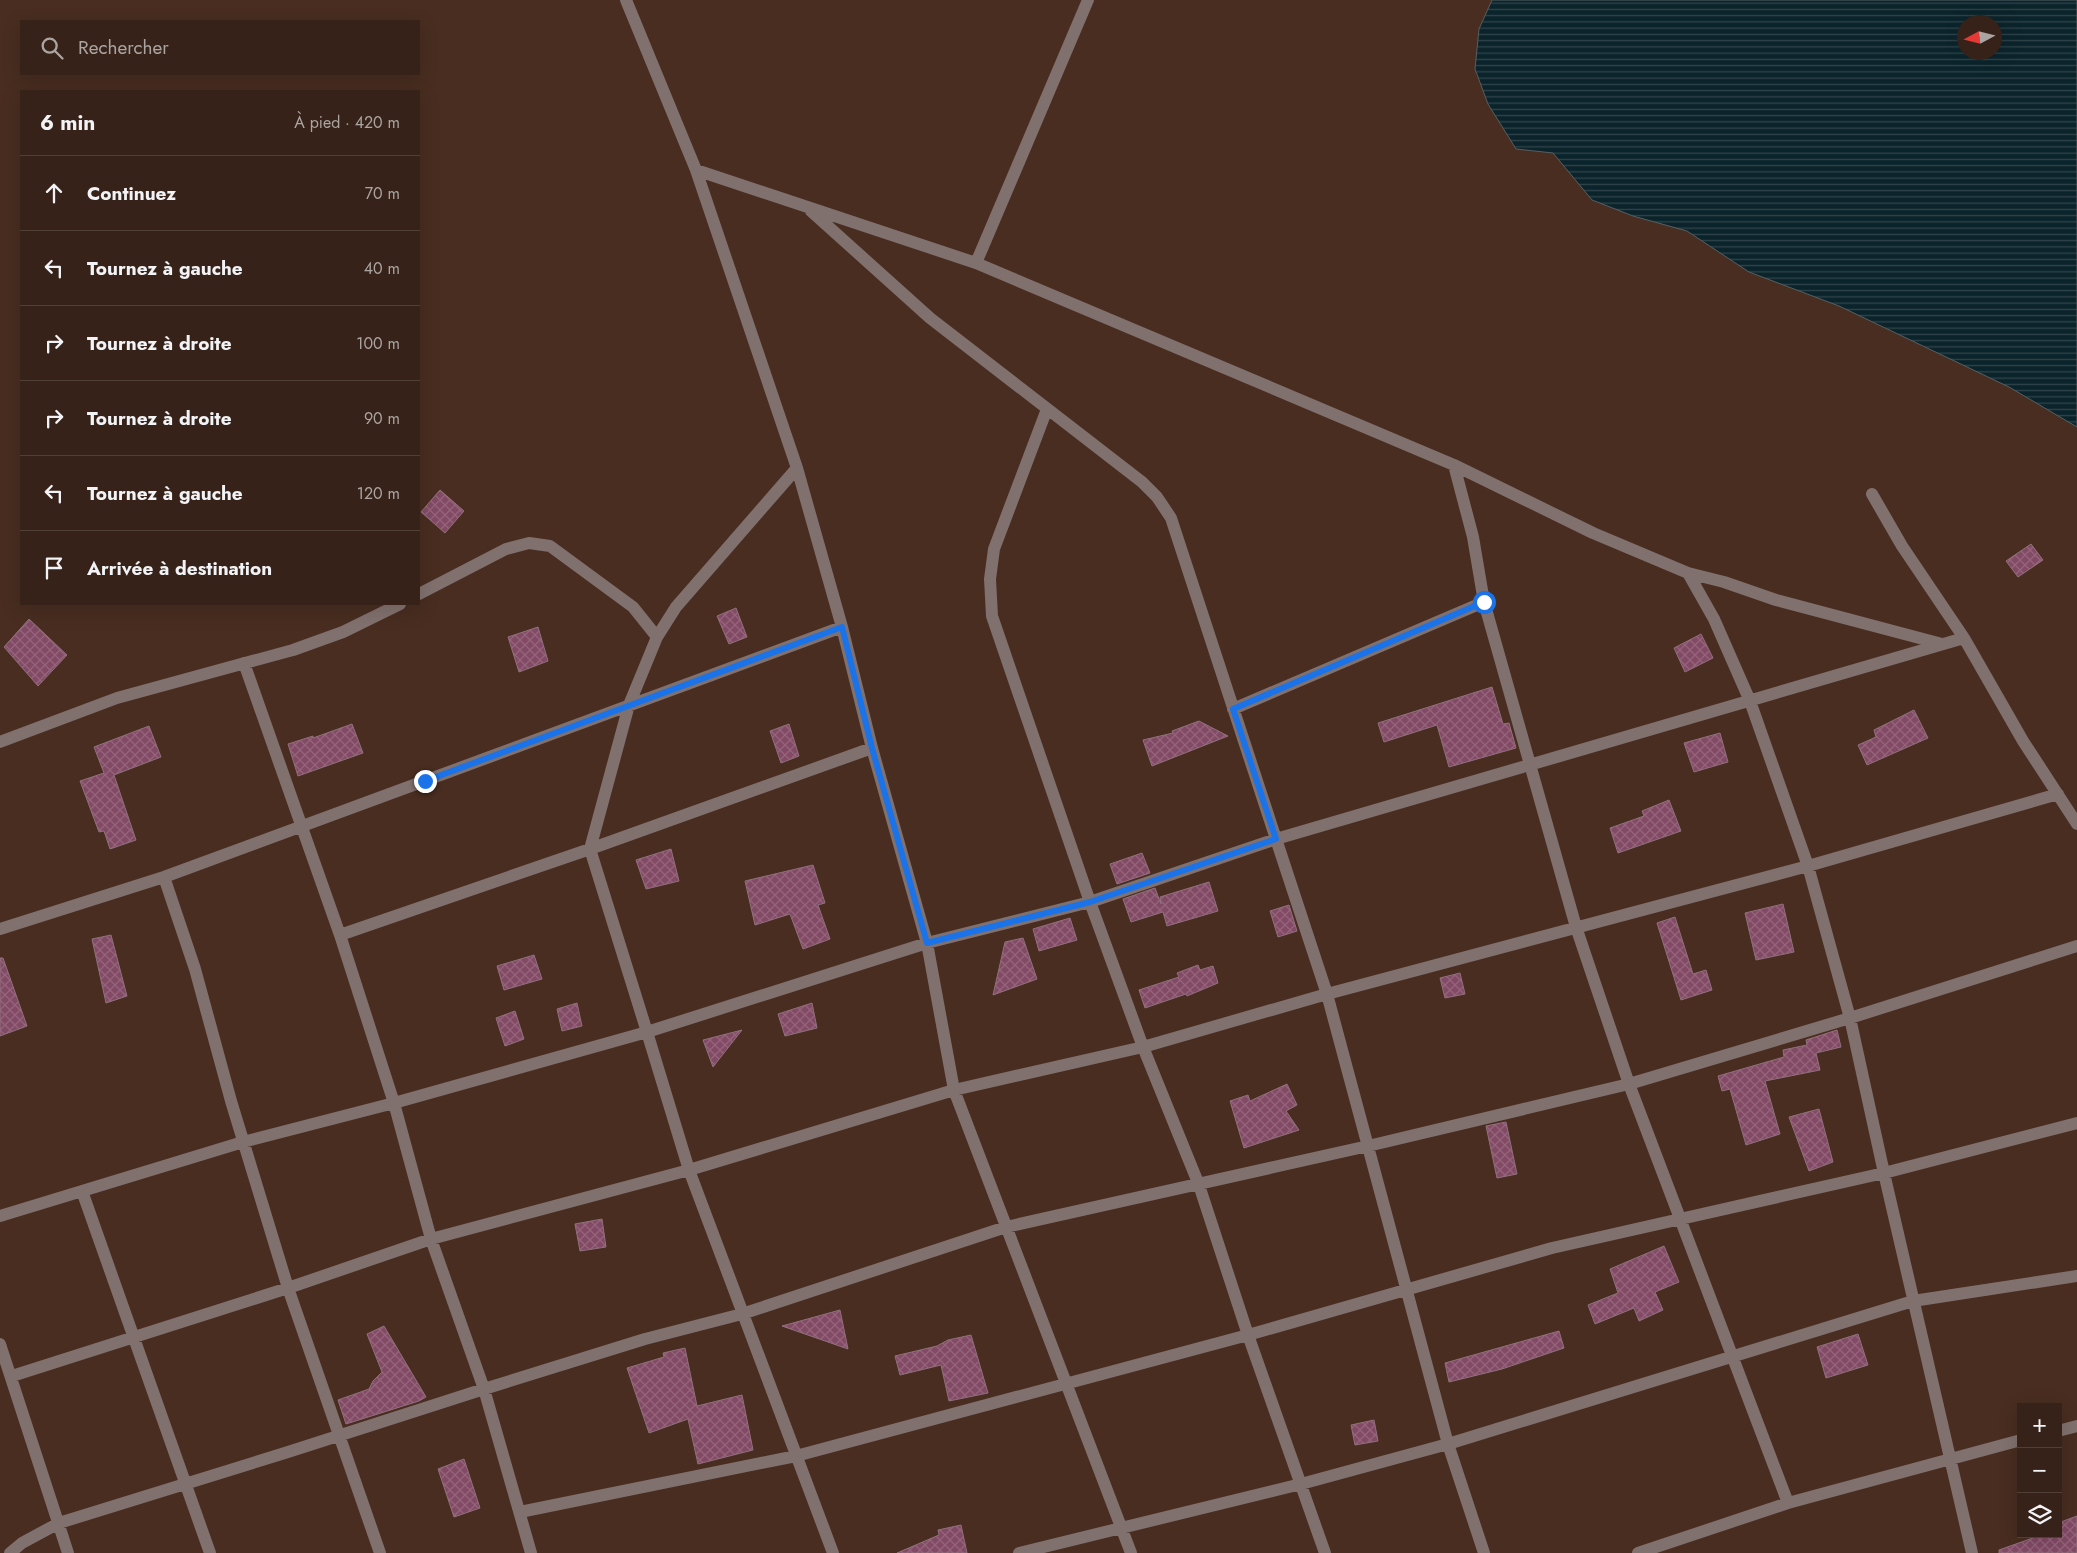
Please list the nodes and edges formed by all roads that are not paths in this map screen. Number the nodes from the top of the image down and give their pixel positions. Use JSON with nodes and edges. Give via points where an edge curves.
{"nodes":[{"id":1,"x":626,"y":0,"type":"edge"},
{"id":2,"x":1088,"y":0,"type":"edge"},
{"id":3,"x":696,"y":170,"type":"junction"},
{"id":4,"x":806,"y":207,"type":"junction"},
{"id":5,"x":976,"y":263,"type":"junction"},
{"id":6,"x":1047,"y":409,"type":"junction"},
{"id":7,"x":1454,"y":465,"type":"junction"},
{"id":8,"x":797,"y":468,"type":"junction"},
{"id":9,"x":1872,"y":494,"type":"dead end"},
{"id":10,"x":1688,"y":573,"type":"junction"},
{"id":11,"x":420,"y":593,"type":"edge"},
{"id":12,"x":1484,"y":602,"type":"junction"},
{"id":13,"x":398,"y":605,"type":"edge"},
{"id":14,"x":842,"y":627,"type":"junction"},
{"id":15,"x":657,"y":637,"type":"junction"},
{"id":16,"x":1964,"y":638,"type":"junction"},
{"id":17,"x":1942,"y":644,"type":"junction"},
{"id":18,"x":244,"y":664,"type":"junction"},
{"id":19,"x":1750,"y":701,"type":"junction"},
{"id":20,"x":629,"y":705,"type":"junction"},
{"id":21,"x":1233,"y":709,"type":"junction"},
{"id":22,"x":0,"y":742,"type":"edge"},
{"id":23,"x":872,"y":748,"type":"junction"},
{"id":24,"x":1530,"y":765,"type":"junction"},
{"id":25,"x":2058,"y":794,"type":"junction"},
{"id":26,"x":2077,"y":824,"type":"edge"},
{"id":27,"x":300,"y":826,"type":"junction"},
{"id":28,"x":1276,"y":839,"type":"junction"},
{"id":29,"x":590,"y":849,"type":"junction"},
{"id":30,"x":1808,"y":866,"type":"junction"},
{"id":31,"x":164,"y":877,"type":"junction"},
{"id":32,"x":1090,"y":902,"type":"junction"},
{"id":33,"x":1576,"y":928,"type":"junction"},
{"id":34,"x":0,"y":929,"type":"edge"},
{"id":35,"x":340,"y":935,"type":"junction"},
{"id":36,"x":927,"y":943,"type":"junction"},
{"id":37,"x":2077,"y":946,"type":"edge"},
{"id":38,"x":1327,"y":994,"type":"junction"},
{"id":39,"x":1850,"y":1018,"type":"junction"},
{"id":40,"x":647,"y":1032,"type":"junction"},
{"id":41,"x":1143,"y":1047,"type":"junction"},
{"id":42,"x":1629,"y":1084,"type":"junction"},
{"id":43,"x":954,"y":1090,"type":"junction"},
{"id":44,"x":394,"y":1103,"type":"junction"},
{"id":45,"x":2077,"y":1123,"type":"edge"},
{"id":46,"x":243,"y":1142,"type":"junction"},
{"id":47,"x":1368,"y":1146,"type":"junction"},
{"id":48,"x":689,"y":1170,"type":"junction"},
{"id":49,"x":1884,"y":1173,"type":"junction"},
{"id":50,"x":1199,"y":1185,"type":"junction"},
{"id":51,"x":82,"y":1192,"type":"junction"},
{"id":52,"x":0,"y":1216,"type":"edge"},
{"id":53,"x":1680,"y":1220,"type":"junction"},
{"id":54,"x":1006,"y":1228,"type":"junction"},
{"id":55,"x":431,"y":1239,"type":"junction"},
{"id":56,"x":2077,"y":1276,"type":"edge"},
{"id":57,"x":288,"y":1288,"type":"junction"},
{"id":58,"x":1407,"y":1290,"type":"junction"},
{"id":59,"x":1914,"y":1301,"type":"junction"},
{"id":60,"x":742,"y":1314,"type":"junction"},
{"id":61,"x":1248,"y":1335,"type":"junction"},
{"id":62,"x":134,"y":1338,"type":"junction"},
{"id":63,"x":0,"y":1344,"type":"edge"},
{"id":64,"x":1732,"y":1357,"type":"junction"},
{"id":65,"x":12,"y":1376,"type":"junction"},
{"id":66,"x":1066,"y":1383,"type":"junction"},
{"id":67,"x":484,"y":1388,"type":"junction"},
{"id":68,"x":2077,"y":1426,"type":"edge"},
{"id":69,"x":2062,"y":1430,"type":"edge"},
{"id":70,"x":338,"y":1435,"type":"junction"},
{"id":71,"x":2017,"y":1441,"type":"edge"},
{"id":72,"x":1448,"y":1444,"type":"junction"},
{"id":73,"x":796,"y":1456,"type":"junction"},
{"id":74,"x":1950,"y":1458,"type":"junction"},
{"id":75,"x":186,"y":1484,"type":"junction"},
{"id":76,"x":1301,"y":1484,"type":"junction"},
{"id":77,"x":1788,"y":1503,"type":"junction"},
{"id":78,"x":520,"y":1512,"type":"junction"},
{"id":79,"x":59,"y":1523,"type":"junction"},
{"id":80,"x":1122,"y":1529,"type":"junction"},
{"id":81,"x":10,"y":1553,"type":"edge"},
{"id":82,"x":68,"y":1553,"type":"edge"},
{"id":83,"x":210,"y":1553,"type":"edge"},
{"id":84,"x":380,"y":1553,"type":"edge"},
{"id":85,"x":532,"y":1553,"type":"edge"},
{"id":86,"x":833,"y":1553,"type":"edge"},
{"id":87,"x":1019,"y":1553,"type":"edge"},
{"id":88,"x":1130,"y":1553,"type":"edge"},
{"id":89,"x":1325,"y":1553,"type":"edge"},
{"id":90,"x":1484,"y":1553,"type":"edge"},
{"id":91,"x":1638,"y":1553,"type":"edge"},
{"id":92,"x":1972,"y":1553,"type":"edge"}],
"edges":[{"from":1,"to":3,"type":"street"},
{"from":2,"to":5,"type":"street"},
{"from":3,"to":4,"type":"street"},
{"from":3,"to":8,"type":"street"},
{"from":4,"to":5,"type":"street"},
{"from":4,"to":6,"type":"street","via":[[930,318]]},
{"from":5,"to":7,"type":"street"},
{"from":6,"to":21,"type":"street","via":[[1142,482],[1171,518]]},
{"from":6,"to":32,"type":"street","via":[[994,549],[990,579],[992,616]]},
{"from":7,"to":10,"type":"street","via":[[1593,533]]},
{"from":7,"to":12,"type":"street"},
{"from":8,"to":14,"type":"street"},
{"from":8,"to":15,"type":"street","via":[[676,607]]},
{"from":9,"to":16,"type":"street","via":[[1902,546]]},
{"from":10,"to":17,"type":"street"},
{"from":10,"to":19,"type":"street","via":[[1714,619]]},
{"from":11,"to":15,"type":"street","via":[[506,550],[529,544],[550,546],[633,607]]},
{"from":12,"to":21,"type":"street"},
{"from":12,"to":24,"type":"street"},
{"from":13,"to":18,"type":"street","via":[[342,632]]},
{"from":14,"to":20,"type":"street"},
{"from":14,"to":23,"type":"street"},
{"from":15,"to":20,"type":"street"},
{"from":16,"to":17,"type":"street"},
{"from":16,"to":25,"type":"street","via":[[2023,741]]},
{"from":17,"to":19,"type":"street"},
{"from":18,"to":22,"type":"street","via":[[117,698]]},
{"from":18,"to":27,"type":"street"},
{"from":19,"to":24,"type":"street"},
{"from":19,"to":30,"type":"street"},
{"from":20,"to":27,"type":"street"},
{"from":20,"to":29,"type":"street"},
{"from":21,"to":28,"type":"street"},
{"from":23,"to":29,"type":"street"},
{"from":23,"to":36,"type":"street"},
{"from":24,"to":28,"type":"street"},
{"from":24,"to":33,"type":"street"},
{"from":25,"to":26,"type":"street"},
{"from":25,"to":30,"type":"street"},
{"from":27,"to":31,"type":"street"},
{"from":27,"to":35,"type":"street"},
{"from":28,"to":32,"type":"street"},
{"from":28,"to":38,"type":"street"},
{"from":29,"to":35,"type":"street"},
{"from":29,"to":40,"type":"street"},
{"from":30,"to":33,"type":"street"},
{"from":30,"to":39,"type":"street"},
{"from":31,"to":34,"type":"street"},
{"from":31,"to":46,"type":"street","via":[[200,986]]},
{"from":32,"to":36,"type":"street"},
{"from":32,"to":41,"type":"street"},
{"from":33,"to":38,"type":"street"},
{"from":33,"to":42,"type":"street"},
{"from":35,"to":44,"type":"street"},
{"from":36,"to":40,"type":"street"},
{"from":36,"to":43,"type":"street"},
{"from":37,"to":39,"type":"street"},
{"from":38,"to":41,"type":"street"},
{"from":38,"to":47,"type":"street"},
{"from":39,"to":42,"type":"street"},
{"from":39,"to":49,"type":"street"},
{"from":40,"to":44,"type":"street"},
{"from":40,"to":48,"type":"street"},
{"from":41,"to":43,"type":"street"},
{"from":41,"to":50,"type":"street"},
{"from":42,"to":47,"type":"street"},
{"from":42,"to":53,"type":"street"},
{"from":43,"to":48,"type":"street"},
{"from":43,"to":54,"type":"street"},
{"from":44,"to":46,"type":"street"},
{"from":44,"to":55,"type":"street"},
{"from":45,"to":49,"type":"street"},
{"from":46,"to":51,"type":"street"},
{"from":46,"to":57,"type":"street"},
{"from":47,"to":50,"type":"street"},
{"from":47,"to":58,"type":"street"},
{"from":48,"to":55,"type":"street"},
{"from":48,"to":60,"type":"street"},
{"from":49,"to":53,"type":"street"},
{"from":49,"to":59,"type":"street"},
{"from":50,"to":54,"type":"street"},
{"from":50,"to":61,"type":"street"},
{"from":51,"to":52,"type":"street"},
{"from":51,"to":62,"type":"street"},
{"from":53,"to":58,"type":"street","via":[[1552,1248]]},
{"from":53,"to":64,"type":"street"},
{"from":54,"to":60,"type":"street"},
{"from":54,"to":66,"type":"street"},
{"from":55,"to":57,"type":"street"},
{"from":55,"to":67,"type":"street"},
{"from":56,"to":59,"type":"street"},
{"from":57,"to":62,"type":"street"},
{"from":57,"to":70,"type":"street"},
{"from":58,"to":61,"type":"street"},
{"from":58,"to":72,"type":"street"},
{"from":59,"to":64,"type":"street"},
{"from":59,"to":74,"type":"street"},
{"from":60,"to":67,"type":"street","via":[[645,1339]]},
{"from":60,"to":73,"type":"street"},
{"from":61,"to":66,"type":"street"},
{"from":61,"to":76,"type":"street"},
{"from":62,"to":65,"type":"street"},
{"from":62,"to":75,"type":"street"},
{"from":63,"to":65,"type":"street"},
{"from":64,"to":72,"type":"street"},
{"from":64,"to":77,"type":"street"},
{"from":65,"to":79,"type":"street"},
{"from":66,"to":73,"type":"street"},
{"from":66,"to":80,"type":"street"},
{"from":67,"to":70,"type":"street"},
{"from":67,"to":78,"type":"street"},
{"from":68,"to":69,"type":"street"},
{"from":70,"to":75,"type":"street"},
{"from":70,"to":84,"type":"street"},
{"from":71,"to":74,"type":"street"},
{"from":72,"to":76,"type":"street"},
{"from":72,"to":90,"type":"street"},
{"from":73,"to":78,"type":"street"},
{"from":73,"to":86,"type":"street"},
{"from":74,"to":77,"type":"street"},
{"from":74,"to":92,"type":"street"},
{"from":75,"to":79,"type":"street"},
{"from":75,"to":83,"type":"street"},
{"from":76,"to":80,"type":"street"},
{"from":76,"to":89,"type":"street"},
{"from":77,"to":91,"type":"street"},
{"from":78,"to":85,"type":"street"},
{"from":79,"to":81,"type":"street"},
{"from":79,"to":82,"type":"street"},
{"from":80,"to":87,"type":"street"},
{"from":80,"to":88,"type":"street"}]}
